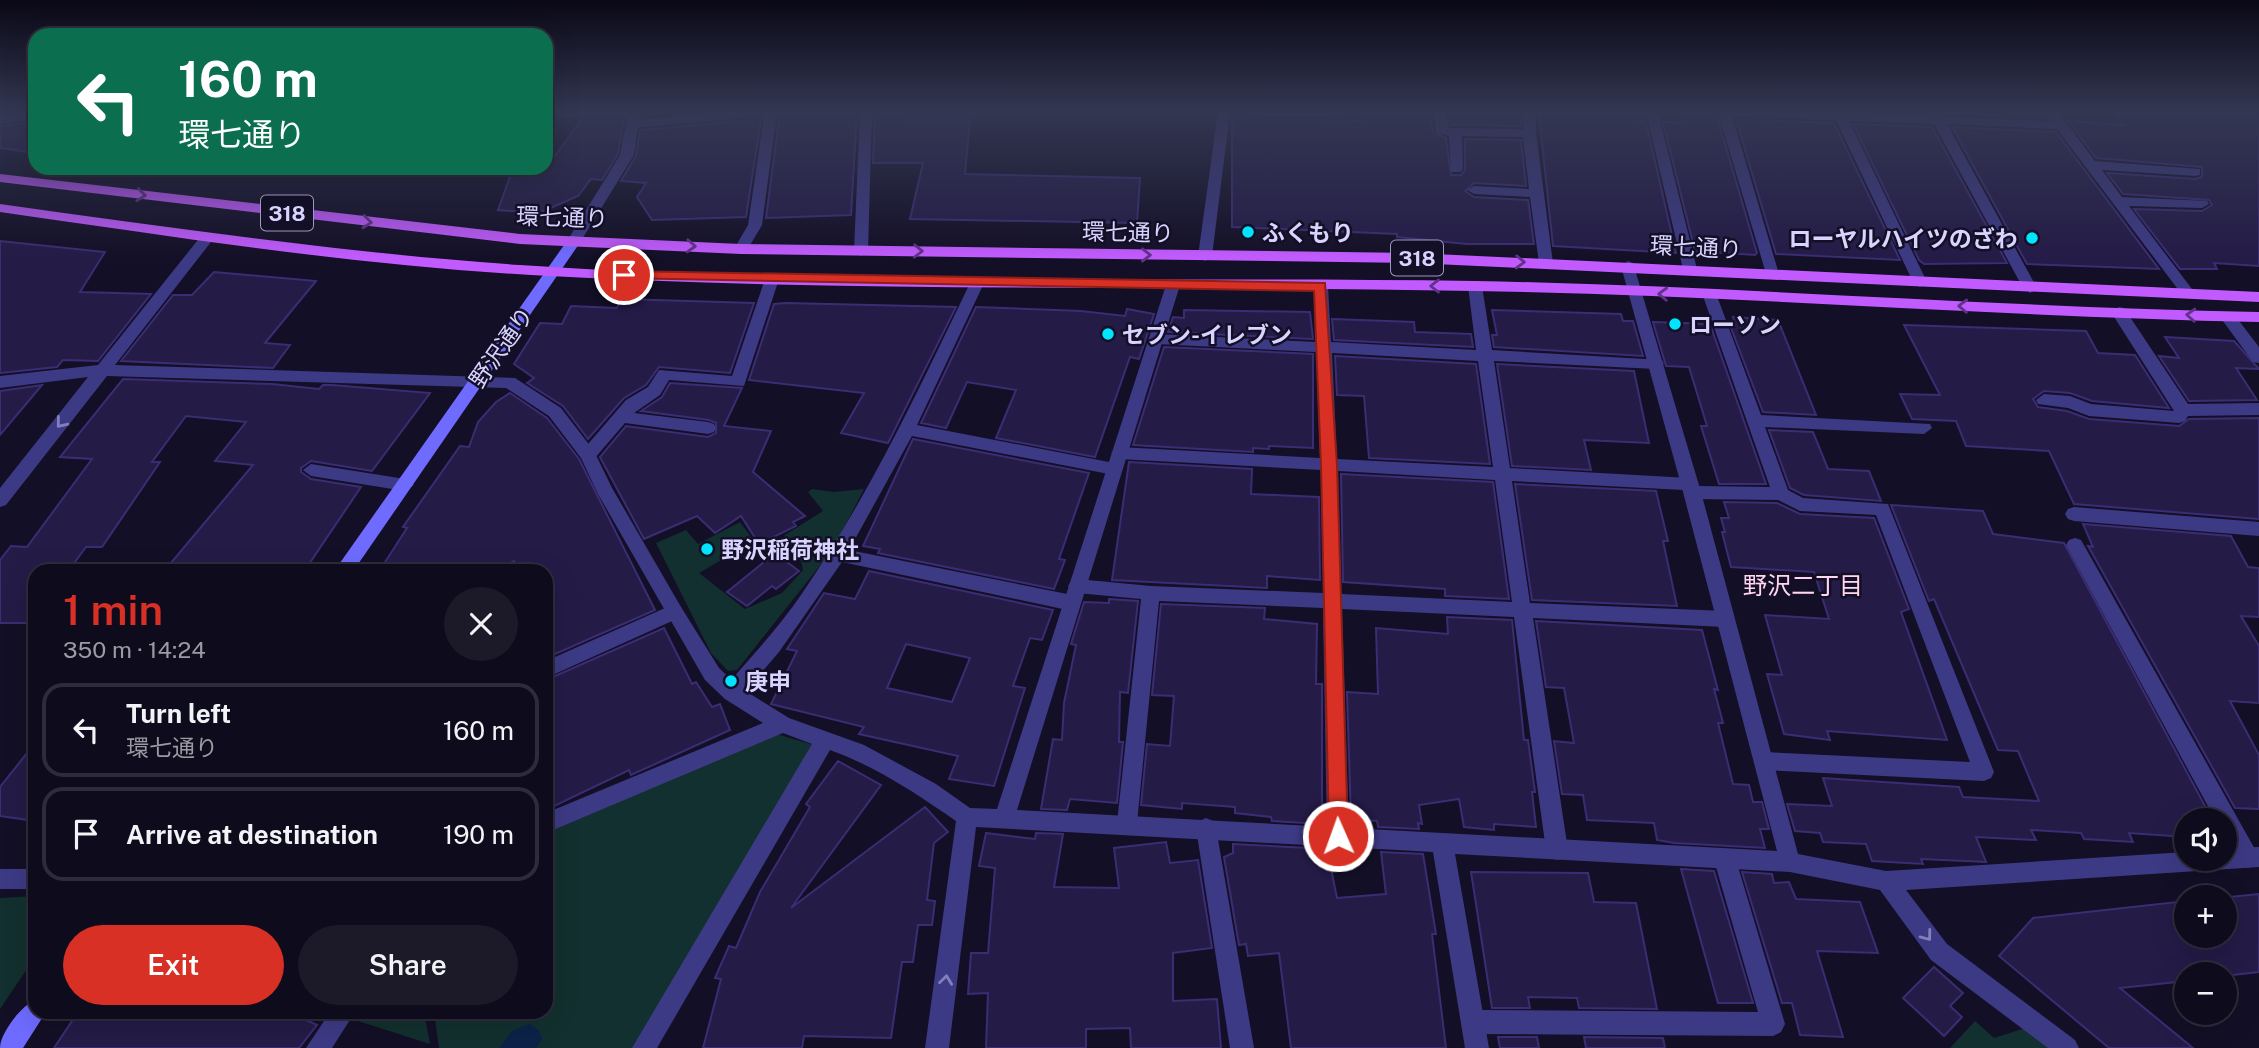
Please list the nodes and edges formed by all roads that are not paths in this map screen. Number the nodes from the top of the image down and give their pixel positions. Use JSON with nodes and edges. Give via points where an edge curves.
{"nodes":[{"id":1,"x":623,"y":161,"type":"edge"},
{"id":2,"x":764,"y":161,"type":"edge"},
{"id":3,"x":864,"y":161,"type":"edge"},
{"id":4,"x":1218,"y":161,"type":"edge"},
{"id":5,"x":1457,"y":161,"type":"edge"},
{"id":6,"x":1532,"y":161,"type":"edge"},
{"id":7,"x":1664,"y":161,"type":"edge"},
{"id":8,"x":1738,"y":161,"type":"edge"},
{"id":9,"x":1866,"y":161,"type":"edge"},
{"id":10,"x":1960,"y":161,"type":"edge"},
{"id":11,"x":2088,"y":161,"type":"edge"},
{"id":12,"x":2091,"y":165,"type":"junction"},
{"id":13,"x":1457,"y":169,"type":"dead end"},
{"id":14,"x":2195,"y":172,"type":"dead end"},
{"id":15,"x":0,"y":178,"type":"edge"},
{"id":16,"x":1474,"y":190,"type":"dead end"},
{"id":17,"x":1535,"y":193,"type":"junction"},
{"id":18,"x":2120,"y":201,"type":"junction"},
{"id":19,"x":2202,"y":204,"type":"dead end"},
{"id":20,"x":0,"y":208,"type":"edge"},
{"id":21,"x":206,"y":239,"type":"junction"},
{"id":22,"x":574,"y":241,"type":"junction"},
{"id":23,"x":741,"y":249,"type":"junction"},
{"id":24,"x":861,"y":250,"type":"junction"},
{"id":25,"x":1205,"y":256,"type":"junction"},
{"id":26,"x":1546,"y":263,"type":"junction"},
{"id":27,"x":1628,"y":267,"type":"junction"},
{"id":28,"x":1690,"y":269,"type":"junction"},
{"id":29,"x":553,"y":272,"type":"junction"},
{"id":30,"x":1772,"y":274,"type":"junction"},
{"id":31,"x":772,"y":279,"type":"junction"},
{"id":32,"x":978,"y":281,"type":"junction"},
{"id":33,"x":1920,"y":282,"type":"junction"},
{"id":34,"x":1173,"y":285,"type":"junction"},
{"id":35,"x":1321,"y":286,"type":"junction"},
{"id":36,"x":1475,"y":286,"type":"junction"},
{"id":37,"x":2030,"y":288,"type":"junction"},
{"id":38,"x":1634,"y":293,"type":"junction"},
{"id":39,"x":2188,"y":293,"type":"junction"},
{"id":40,"x":1710,"y":296,"type":"junction"},
{"id":41,"x":2259,"y":298,"type":"edge"},
{"id":42,"x":2119,"y":312,"type":"junction"},
{"id":43,"x":2228,"y":317,"type":"junction"},
{"id":44,"x":2259,"y":317,"type":"edge"},
{"id":45,"x":1156,"y":339,"type":"junction"},
{"id":46,"x":1325,"y":349,"type":"junction"},
{"id":47,"x":1487,"y":357,"type":"junction"},
{"id":48,"x":2259,"y":358,"type":"edge"},
{"id":49,"x":1656,"y":364,"type":"junction"},
{"id":50,"x":104,"y":370,"type":"junction"},
{"id":51,"x":478,"y":379,"type":"junction"},
{"id":52,"x":0,"y":382,"type":"edge"},
{"id":53,"x":2044,"y":400,"type":"dead end"},
{"id":54,"x":2259,"y":409,"type":"edge"},
{"id":55,"x":2183,"y":410,"type":"junction"},
{"id":56,"x":621,"y":417,"type":"junction"},
{"id":57,"x":1756,"y":421,"type":"junction"},
{"id":58,"x":708,"y":428,"type":"dead end"},
{"id":59,"x":1924,"y":428,"type":"dead end"},
{"id":60,"x":909,"y":429,"type":"junction"},
{"id":61,"x":589,"y":455,"type":"junction"},
{"id":62,"x":1117,"y":461,"type":"junction"},
{"id":63,"x":1329,"y":465,"type":"junction"},
{"id":64,"x":311,"y":470,"type":"dead end"},
{"id":65,"x":1504,"y":472,"type":"junction"},
{"id":66,"x":405,"y":485,"type":"junction"},
{"id":67,"x":1691,"y":488,"type":"junction"},
{"id":68,"x":1781,"y":494,"type":"junction"},
{"id":69,"x":0,"y":500,"type":"edge"},
{"id":70,"x":2074,"y":514,"type":"dead end"},
{"id":71,"x":2259,"y":529,"type":"edge"},
{"id":72,"x":2075,"y":545,"type":"dead end"},
{"id":73,"x":840,"y":555,"type":"junction"},
{"id":74,"x":348,"y":564,"type":"edge"},
{"id":75,"x":1151,"y":593,"type":"junction"},
{"id":76,"x":1075,"y":595,"type":"junction"},
{"id":77,"x":1331,"y":600,"type":"junction"},
{"id":78,"x":1524,"y":609,"type":"junction"},
{"id":79,"x":674,"y":612,"type":"junction"},
{"id":80,"x":1725,"y":619,"type":"junction"},
{"id":81,"x":553,"y":667,"type":"edge"},
{"id":82,"x":732,"y":693,"type":"junction"},
{"id":83,"x":782,"y":724,"type":"junction"},
{"id":84,"x":825,"y":740,"type":"junction"},
{"id":85,"x":1765,"y":761,"type":"junction"},
{"id":86,"x":967,"y":817,"type":"junction"},
{"id":87,"x":553,"y":820,"type":"edge"},
{"id":88,"x":1004,"y":820,"type":"junction"},
{"id":89,"x":1127,"y":823,"type":"junction"},
{"id":90,"x":1206,"y":828,"type":"junction"},
{"id":91,"x":1338,"y":836,"type":"junction"},
{"id":92,"x":1442,"y":841,"type":"junction"},
{"id":93,"x":1557,"y":850,"type":"junction"},
{"id":94,"x":2253,"y":857,"type":"edge"},
{"id":95,"x":1726,"y":860,"type":"junction"},
{"id":96,"x":1790,"y":862,"type":"junction"},
{"id":97,"x":28,"y":878,"type":"edge"},
{"id":98,"x":0,"y":879,"type":"edge"},
{"id":99,"x":1886,"y":881,"type":"junction"},
{"id":100,"x":29,"y":1019,"type":"edge"},
{"id":101,"x":339,"y":1019,"type":"edge"},
{"id":102,"x":1473,"y":1022,"type":"junction"},
{"id":103,"x":9,"y":1048,"type":"edge"},
{"id":104,"x":318,"y":1048,"type":"edge"},
{"id":105,"x":644,"y":1048,"type":"edge"},
{"id":106,"x":937,"y":1048,"type":"edge"},
{"id":107,"x":1242,"y":1048,"type":"edge"},
{"id":108,"x":1477,"y":1048,"type":"edge"},
{"id":109,"x":2067,"y":1048,"type":"edge"}],
"edges":[{"from":1,"to":22,"type":"street","name":"野沢通り"},
{"from":2,"to":23,"type":"street","via":[[755,225]]},
{"from":3,"to":24,"type":"street"},
{"from":4,"to":25,"type":"street"},
{"from":5,"to":13,"type":"street"},
{"from":6,"to":17,"type":"street"},
{"from":7,"to":28,"type":"street"},
{"from":8,"to":30,"type":"street"},
{"from":9,"to":33,"type":"street"},
{"from":10,"to":37,"type":"street"},
{"from":11,"to":12,"type":"street"},
{"from":12,"to":14,"type":"street"},
{"from":12,"to":18,"type":"street"},
{"from":15,"to":22,"type":"main road","name":"環七通り","number":"318","one_way":true,"via":[[520,239]]},
{"from":16,"to":17,"type":"street"},
{"from":17,"to":26,"type":"street"},
{"from":18,"to":19,"type":"street"},
{"from":18,"to":39,"type":"street"},
{"from":20,"to":21,"type":"main road","name":"環七通り","number":"318"},
{"from":21,"to":29,"type":"main road","name":"環七通り","number":"318"},
{"from":21,"to":50,"type":"street"},
{"from":22,"to":23,"type":"main road","name":"環七通り","number":"318","one_way":true},
{"from":22,"to":29,"type":"street","name":"野沢通り"},
{"from":23,"to":24,"type":"main road","name":"環七通り","number":"318"},
{"from":24,"to":25,"type":"main road","name":"環七通り","number":"318","one_way":true},
{"from":25,"to":26,"type":"main road","name":"環七通り","number":"318","one_way":true},
{"from":26,"to":27,"type":"main road","name":"環七通り","number":"318"},
{"from":27,"to":28,"type":"main road","name":"環七通り","number":"318"},
{"from":27,"to":38,"type":"street"},
{"from":28,"to":30,"type":"main road","name":"環七通り","number":"318"},
{"from":29,"to":31,"type":"main road","name":"環七通り","number":"318"},
{"from":29,"to":51,"type":"street","name":"野沢通り"},
{"from":30,"to":33,"type":"main road","name":"環七通り","number":"318"},
{"from":31,"to":32,"type":"main road","name":"環七通り","number":"318"},
{"from":31,"to":56,"type":"street","via":[[738,382],[665,374],[654,391]]},
{"from":32,"to":34,"type":"main road","name":"環七通り","number":"318"},
{"from":32,"to":60,"type":"street"},
{"from":33,"to":37,"type":"main road","name":"環七通り","number":"318"},
{"from":34,"to":35,"type":"main road","name":"環七通り","number":"318"},
{"from":34,"to":45,"type":"street"},
{"from":36,"to":35,"type":"main road","name":"環七通り","number":"318","one_way":true},
{"from":35,"to":46,"type":"street"},
{"from":36,"to":38,"type":"main road","name":"環七通り","number":"318"},
{"from":36,"to":47,"type":"street"},
{"from":37,"to":39,"type":"main road","name":"環七通り","number":"318"},
{"from":40,"to":38,"type":"main road","name":"環七通り","number":"318","one_way":true},
{"from":38,"to":49,"type":"street"},
{"from":39,"to":41,"type":"main road","name":"環七通り","number":"318"},
{"from":42,"to":40,"type":"main road","name":"環七通り","number":"318","one_way":true},
{"from":40,"to":57,"type":"street"},
{"from":43,"to":42,"type":"main road","name":"環七通り","number":"318","one_way":true},
{"from":42,"to":55,"type":"street"},
{"from":43,"to":44,"type":"main road","name":"環七通り","number":"318"},
{"from":43,"to":48,"type":"street"},
{"from":45,"to":46,"type":"street"},
{"from":45,"to":62,"type":"street"},
{"from":46,"to":47,"type":"street"},
{"from":46,"to":63,"type":"street"},
{"from":47,"to":49,"type":"street"},
{"from":47,"to":65,"type":"street"},
{"from":49,"to":67,"type":"street"},
{"from":50,"to":51,"type":"street"},
{"from":50,"to":52,"type":"street"},
{"from":50,"to":69,"type":"street","one_way":true},
{"from":51,"to":61,"type":"street","via":[[509,382],[555,412]]},
{"from":51,"to":66,"type":"street","name":"野沢通り"},
{"from":53,"to":55,"type":"street","via":[[2070,401],[2089,411],[2179,417]]},
{"from":54,"to":55,"type":"street"},
{"from":56,"to":58,"type":"street"},
{"from":56,"to":61,"type":"street"},
{"from":57,"to":59,"type":"street"},
{"from":57,"to":68,"type":"street"},
{"from":60,"to":62,"type":"street"},
{"from":60,"to":73,"type":"street"},
{"from":61,"to":79,"type":"street"},
{"from":62,"to":63,"type":"street"},
{"from":62,"to":76,"type":"street"},
{"from":63,"to":65,"type":"street"},
{"from":63,"to":77,"type":"street"},
{"from":64,"to":66,"type":"street"},
{"from":65,"to":67,"type":"street"},
{"from":65,"to":78,"type":"street"},
{"from":66,"to":74,"type":"street","name":"野沢通り"},
{"from":67,"to":68,"type":"street"},
{"from":67,"to":80,"type":"street"},
{"from":68,"to":85,"type":"street","via":[[1800,504],[1882,509],[1984,772]]},
{"from":70,"to":71,"type":"street"},
{"from":72,"to":94,"type":"street"},
{"from":73,"to":76,"type":"street"},
{"from":73,"to":82,"type":"street"},
{"from":75,"to":76,"type":"street"},
{"from":75,"to":77,"type":"street"},
{"from":75,"to":89,"type":"street"},
{"from":76,"to":88,"type":"street"},
{"from":77,"to":78,"type":"street"},
{"from":77,"to":91,"type":"street"},
{"from":78,"to":80,"type":"street"},
{"from":78,"to":93,"type":"street"},
{"from":79,"to":81,"type":"street"},
{"from":79,"to":82,"type":"street","via":[[712,674]]},
{"from":80,"to":85,"type":"street"},
{"from":82,"to":83,"type":"street"},
{"from":83,"to":84,"type":"street"},
{"from":83,"to":87,"type":"street"},
{"from":84,"to":86,"type":"street","via":[[857,751],[929,790]]},
{"from":84,"to":105,"type":"street"},
{"from":85,"to":96,"type":"street"},
{"from":86,"to":88,"type":"street"},
{"from":106,"to":86,"type":"street","one_way":true},
{"from":88,"to":89,"type":"street"},
{"from":89,"to":90,"type":"street"},
{"from":90,"to":91,"type":"street"},
{"from":90,"to":107,"type":"street"},
{"from":91,"to":92,"type":"street"},
{"from":92,"to":93,"type":"street"},
{"from":92,"to":102,"type":"street"},
{"from":93,"to":95,"type":"street"},
{"from":94,"to":99,"type":"street"},
{"from":95,"to":96,"type":"street"},
{"from":95,"to":102,"type":"street","via":[[1773,1024]]},
{"from":96,"to":99,"type":"street"},
{"from":97,"to":98,"type":"street"},
{"from":99,"to":109,"type":"street","one_way":true,"via":[[1939,952]]},
{"from":100,"to":103,"type":"street"},
{"from":101,"to":104,"type":"street"},
{"from":102,"to":108,"type":"street"}]}
